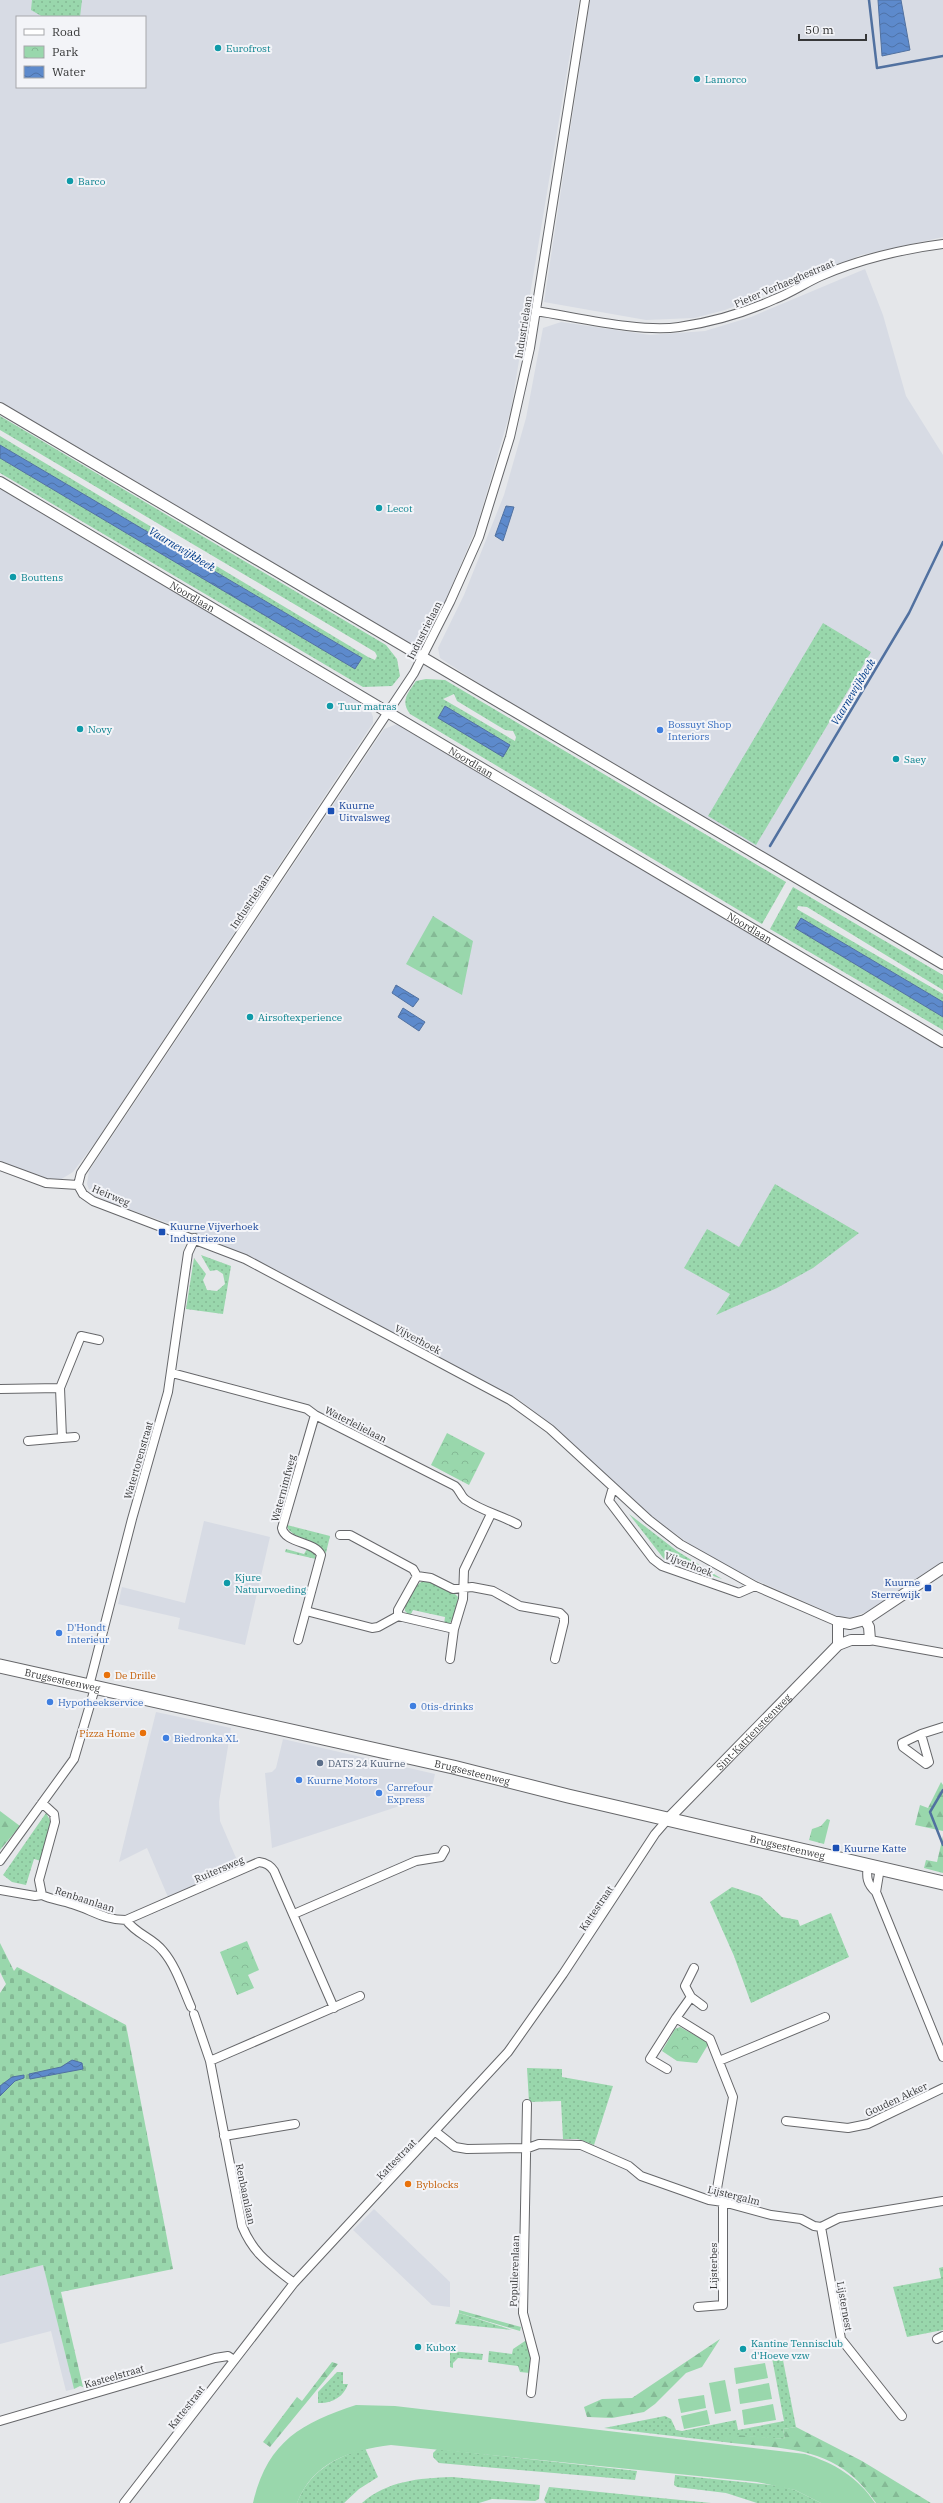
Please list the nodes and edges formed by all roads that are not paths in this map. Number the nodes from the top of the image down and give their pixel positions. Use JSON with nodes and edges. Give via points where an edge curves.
{"nodes":[{"id":1,"x":585,"y":0,"type":"edge"},
{"id":2,"x":943,"y":244,"type":"edge"},
{"id":3,"x":536,"y":311,"type":"junction"},
{"id":4,"x":0,"y":408,"type":"edge"},
{"id":5,"x":0,"y":482,"type":"edge"},
{"id":6,"x":423,"y":656,"type":"junction"},
{"id":7,"x":387,"y":713,"type":"junction"},
{"id":8,"x":943,"y":964,"type":"edge"},
{"id":9,"x":943,"y":1042,"type":"edge"},
{"id":10,"x":0,"y":1166,"type":"edge"},
{"id":11,"x":78,"y":1186,"type":"junction"},
{"id":12,"x":194,"y":1238,"type":"junction"},
{"id":13,"x":99,"y":1340,"type":"dead end"},
{"id":14,"x":172,"y":1373,"type":"junction"},
{"id":15,"x":60,"y":1388,"type":"junction"},
{"id":16,"x":0,"y":1389,"type":"edge"},
{"id":17,"x":315,"y":1415,"type":"junction"},
{"id":18,"x":75,"y":1437,"type":"dead end"},
{"id":19,"x":62,"y":1438,"type":"junction"},
{"id":20,"x":28,"y":1441,"type":"dead end"},
{"id":21,"x":613,"y":1487,"type":"junction"},
{"id":22,"x":491,"y":1514,"type":"junction"},
{"id":23,"x":517,"y":1524,"type":"dead end"},
{"id":24,"x":340,"y":1535,"type":"dead end"},
{"id":25,"x":943,"y":1568,"type":"edge"},
{"id":26,"x":418,"y":1576,"type":"junction"},
{"id":27,"x":755,"y":1586,"type":"junction"},
{"id":28,"x":463,"y":1589,"type":"junction"},
{"id":29,"x":306,"y":1611,"type":"junction"},
{"id":30,"x":398,"y":1616,"type":"junction"},
{"id":31,"x":865,"y":1620,"type":"junction"},
{"id":32,"x":838,"y":1622,"type":"junction"},
{"id":33,"x":454,"y":1629,"type":"junction"},
{"id":34,"x":298,"y":1640,"type":"dead end"},
{"id":35,"x":870,"y":1640,"type":"junction"},
{"id":36,"x":838,"y":1645,"type":"junction"},
{"id":37,"x":943,"y":1653,"type":"edge"},
{"id":38,"x":450,"y":1659,"type":"dead end"},
{"id":39,"x":555,"y":1659,"type":"dead end"},
{"id":40,"x":0,"y":1666,"type":"edge"},
{"id":41,"x":92,"y":1687,"type":"junction"},
{"id":42,"x":943,"y":1727,"type":"edge"},
{"id":43,"x":920,"y":1734,"type":"dead end"},
{"id":44,"x":42,"y":1803,"type":"junction"},
{"id":45,"x":668,"y":1819,"type":"junction"},
{"id":46,"x":445,"y":1850,"type":"dead end"},
{"id":47,"x":0,"y":1861,"type":"edge"},
{"id":48,"x":874,"y":1867,"type":"junction"},
{"id":49,"x":943,"y":1882,"type":"edge"},
{"id":50,"x":0,"y":1890,"type":"edge"},
{"id":51,"x":876,"y":1892,"type":"junction"},
{"id":52,"x":42,"y":1894,"type":"junction"},
{"id":53,"x":294,"y":1914,"type":"junction"},
{"id":54,"x":126,"y":1920,"type":"junction"},
{"id":55,"x":694,"y":1968,"type":"dead end"},
{"id":56,"x":360,"y":1996,"type":"dead end"},
{"id":57,"x":691,"y":1997,"type":"junction"},
{"id":58,"x":703,"y":2006,"type":"dead end"},
{"id":59,"x":334,"y":2008,"type":"junction"},
{"id":60,"x":825,"y":2017,"type":"dead end"},
{"id":61,"x":676,"y":2018,"type":"junction"},
{"id":62,"x":943,"y":2057,"type":"edge"},
{"id":63,"x":210,"y":2061,"type":"junction"},
{"id":64,"x":719,"y":2061,"type":"junction"},
{"id":65,"x":667,"y":2069,"type":"dead end"},
{"id":66,"x":943,"y":2088,"type":"edge"},
{"id":67,"x":527,"y":2104,"type":"dead end"},
{"id":68,"x":786,"y":2121,"type":"dead end"},
{"id":69,"x":295,"y":2124,"type":"dead end"},
{"id":70,"x":436,"y":2132,"type":"junction"},
{"id":71,"x":224,"y":2136,"type":"junction"},
{"id":72,"x":528,"y":2148,"type":"junction"},
{"id":73,"x":719,"y":2201,"type":"junction"},
{"id":74,"x":943,"y":2201,"type":"edge"},
{"id":75,"x":821,"y":2226,"type":"junction"},
{"id":76,"x":294,"y":2283,"type":"junction"},
{"id":77,"x":698,"y":2307,"type":"dead end"},
{"id":78,"x":234,"y":2360,"type":"junction"},
{"id":79,"x":531,"y":2393,"type":"dead end"},
{"id":80,"x":902,"y":2416,"type":"dead end"},
{"id":81,"x":0,"y":2421,"type":"edge"},
{"id":82,"x":124,"y":2503,"type":"edge"}],
"edges":[{"from":1,"to":3,"type":"street","name":"Industrielaan"},
{"from":2,"to":3,"type":"street","name":"Pieter Verhaeghestraat","via":[[914,247],[867,260],[822,276],[775,299],[726,318],[684,326],[652,328]]},
{"from":3,"to":6,"type":"street","name":"Industrielaan","via":[[521,393],[494,492],[479,537]]},
{"from":4,"to":6,"type":"street"},
{"from":5,"to":7,"type":"street","name":"Noordlaan"},
{"from":6,"to":7,"type":"street","name":"Industrielaan"},
{"from":6,"to":8,"type":"street"},
{"from":7,"to":9,"type":"street","name":"Noordlaan"},
{"from":7,"to":11,"type":"street","name":"Industrielaan","via":[[81,1173]]},
{"from":10,"to":11,"type":"street","name":"Heirweg","via":[[46,1183]]},
{"from":11,"to":12,"type":"street","name":"Heirweg","via":[[83,1194],[93,1201]]},
{"from":12,"to":14,"type":"street","name":"Watertorenstraat","via":[[188,1254]]},
{"from":12,"to":21,"type":"street","name":"Vijverhoek","via":[[245,1259],[510,1400],[550,1429]]},
{"from":13,"to":15,"type":"street","via":[[81,1336]]},
{"from":14,"to":17,"type":"street","name":"Waterlelielaan","via":[[307,1409]]},
{"from":14,"to":41,"type":"street","name":"Watertorenstraat"},
{"from":15,"to":16,"type":"street"},
{"from":15,"to":19,"type":"street"},
{"from":17,"to":22,"type":"street","name":"Waterlelielaan","via":[[455,1486],[466,1500]]},
{"from":17,"to":29,"type":"street","name":"Waternimfweg","via":[[282,1528],[285,1535],[316,1549],[321,1555]]},
{"from":18,"to":19,"type":"street"},
{"from":19,"to":20,"type":"street"},
{"from":21,"to":27,"type":"street","name":"Vijverhoek","via":[[680,1544]]},
{"from":21,"to":27,"type":"street","name":"Vijverhoek","via":[[609,1501],[652,1559],[662,1566],[739,1593]]},
{"from":22,"to":23,"type":"street","name":"Waterlelielaan"},
{"from":22,"to":28,"type":"street","via":[[464,1570]]},
{"from":24,"to":26,"type":"street","via":[[350,1535],[413,1569]]},
{"from":25,"to":31,"type":"street"},
{"from":26,"to":28,"type":"street","via":[[431,1578],[452,1589]]},
{"from":26,"to":30,"type":"street","via":[[398,1610]]},
{"from":27,"to":32,"type":"street","name":"Vijverhoek"},
{"from":28,"to":33,"type":"street","via":[[463,1599]]},
{"from":28,"to":39,"type":"street","via":[[472,1587],[493,1591],[520,1606],[560,1613],[564,1617],[564,1622]]},
{"from":29,"to":30,"type":"street","via":[[372,1628]]},
{"from":29,"to":34,"type":"street","name":"Waternimfweg"},
{"from":30,"to":33,"type":"street"},
{"from":31,"to":32,"type":"street","via":[[850,1624]]},
{"from":31,"to":35,"type":"street","via":[[869,1627]]},
{"from":32,"to":36,"type":"street"},
{"from":33,"to":38,"type":"street"},
{"from":35,"to":36,"type":"street","via":[[851,1640]]},
{"from":35,"to":37,"type":"street"},
{"from":36,"to":45,"type":"street","name":"Sint-Katriensteenweg"},
{"from":40,"to":41,"type":"main road","name":"Brugsesteenweg"},
{"from":41,"to":44,"type":"street","name":"Watertorenstraat","via":[[74,1760]]},
{"from":41,"to":45,"type":"main road","name":"Brugsesteenweg","via":[[453,1767]]},
{"from":42,"to":43,"type":"street"},
{"from":44,"to":47,"type":"street","name":"Watertorenstraat"},
{"from":44,"to":52,"type":"street","via":[[54,1814],[55,1822],[39,1880]]},
{"from":45,"to":48,"type":"main road","name":"Brugsesteenweg"},
{"from":45,"to":70,"type":"street","name":"Kattestraat","via":[[525,2030]]},
{"from":46,"to":53,"type":"street","via":[[440,1857],[416,1861]]},
{"from":48,"to":49,"type":"main road","name":"Brugsesteenweg"},
{"from":48,"to":51,"type":"street"},
{"from":48,"to":51,"type":"street","via":[[866,1876],[870,1887]]},
{"from":50,"to":52,"type":"street","name":"Renbaanlaan","via":[[35,1896]]},
{"from":51,"to":62,"type":"street"},
{"from":52,"to":54,"type":"street","name":"Renbaanlaan","via":[[111,1920]]},
{"from":53,"to":54,"type":"street","name":"Ruitersweg","via":[[270,1865],[259,1862]]},
{"from":53,"to":59,"type":"street","name":"Ruitersweg"},
{"from":54,"to":63,"type":"street","name":"Renbaanlaan","via":[[134,1931],[151,1939],[163,1950],[172,1964]]},
{"from":55,"to":57,"type":"street","via":[[685,1986]]},
{"from":56,"to":59,"type":"street"},
{"from":57,"to":58,"type":"street"},
{"from":57,"to":61,"type":"street"},
{"from":59,"to":63,"type":"street"},
{"from":60,"to":64,"type":"street"},
{"from":61,"to":64,"type":"street","via":[[710,2039]]},
{"from":61,"to":65,"type":"street","via":[[650,2059]]},
{"from":63,"to":71,"type":"street","name":"Renbaanlaan"},
{"from":64,"to":73,"type":"street","via":[[733,2097]]},
{"from":66,"to":68,"type":"street","name":"Gouden Akker","via":[[862,2126],[848,2128]]},
{"from":67,"to":72,"type":"street"},
{"from":69,"to":71,"type":"street"},
{"from":70,"to":72,"type":"street","name":"Lijstergalm","via":[[455,2146],[467,2149]]},
{"from":70,"to":76,"type":"street","name":"Kattestraat"},
{"from":71,"to":76,"type":"street","name":"Renbaanlaan","via":[[242,2226],[249,2245]]},
{"from":72,"to":73,"type":"street","name":"Lijstergalm","via":[[539,2144],[581,2145],[629,2166],[642,2176],[709,2200]]},
{"from":72,"to":79,"type":"street","name":"Populierenlaan","via":[[523,2313],[534,2358]]},
{"from":73,"to":75,"type":"street","name":"Lijstergalm","via":[[771,2215],[801,2219]]},
{"from":73,"to":77,"type":"street","name":"Lijsterbes","via":[[723,2305]]},
{"from":74,"to":75,"type":"street","via":[[839,2218]]},
{"from":75,"to":80,"type":"street","name":"Lijsternest","via":[[840,2339]]},
{"from":76,"to":78,"type":"street","name":"Kattestraat"},
{"from":78,"to":81,"type":"street","name":"Kasteelstraat","via":[[228,2356],[215,2358]]},
{"from":78,"to":82,"type":"street","name":"Kattestraat"}]}
